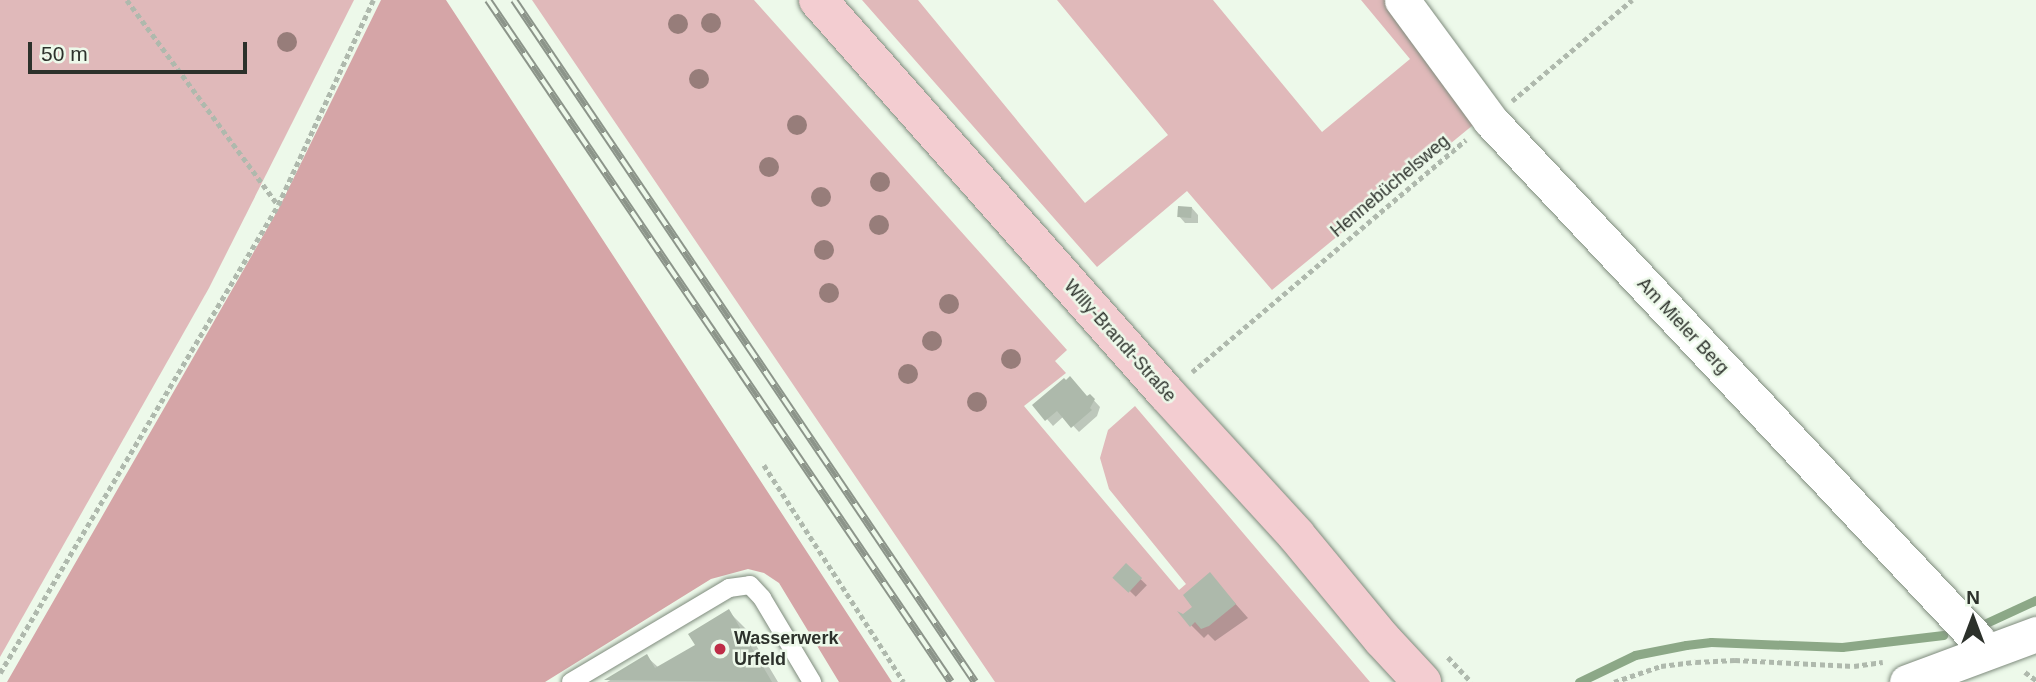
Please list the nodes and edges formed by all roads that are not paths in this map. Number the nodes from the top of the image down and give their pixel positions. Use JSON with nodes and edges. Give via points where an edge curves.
{"nodes":[{"id":1,"x":818,"y":0,"type":"edge"},
{"id":2,"x":1402,"y":0,"type":"edge"},
{"id":3,"x":2036,"y":634,"type":"edge"},
{"id":4,"x":1978,"y":639,"type":"dead end"},
{"id":5,"x":1900,"y":671,"type":"edge"},
{"id":6,"x":571,"y":682,"type":"edge"},
{"id":7,"x":812,"y":682,"type":"edge"},
{"id":8,"x":1422,"y":682,"type":"edge"}],
"edges":[{"from":1,"to":8,"type":"main road","name":"Willy-Brandt-Straße"},
{"from":2,"to":4,"type":"street","name":"Am Mieler Berg","via":[[1490,120]]},
{"from":3,"to":5,"type":"street"},
{"from":6,"to":7,"type":"lane","via":[[729,588],[750,585]]}]}
